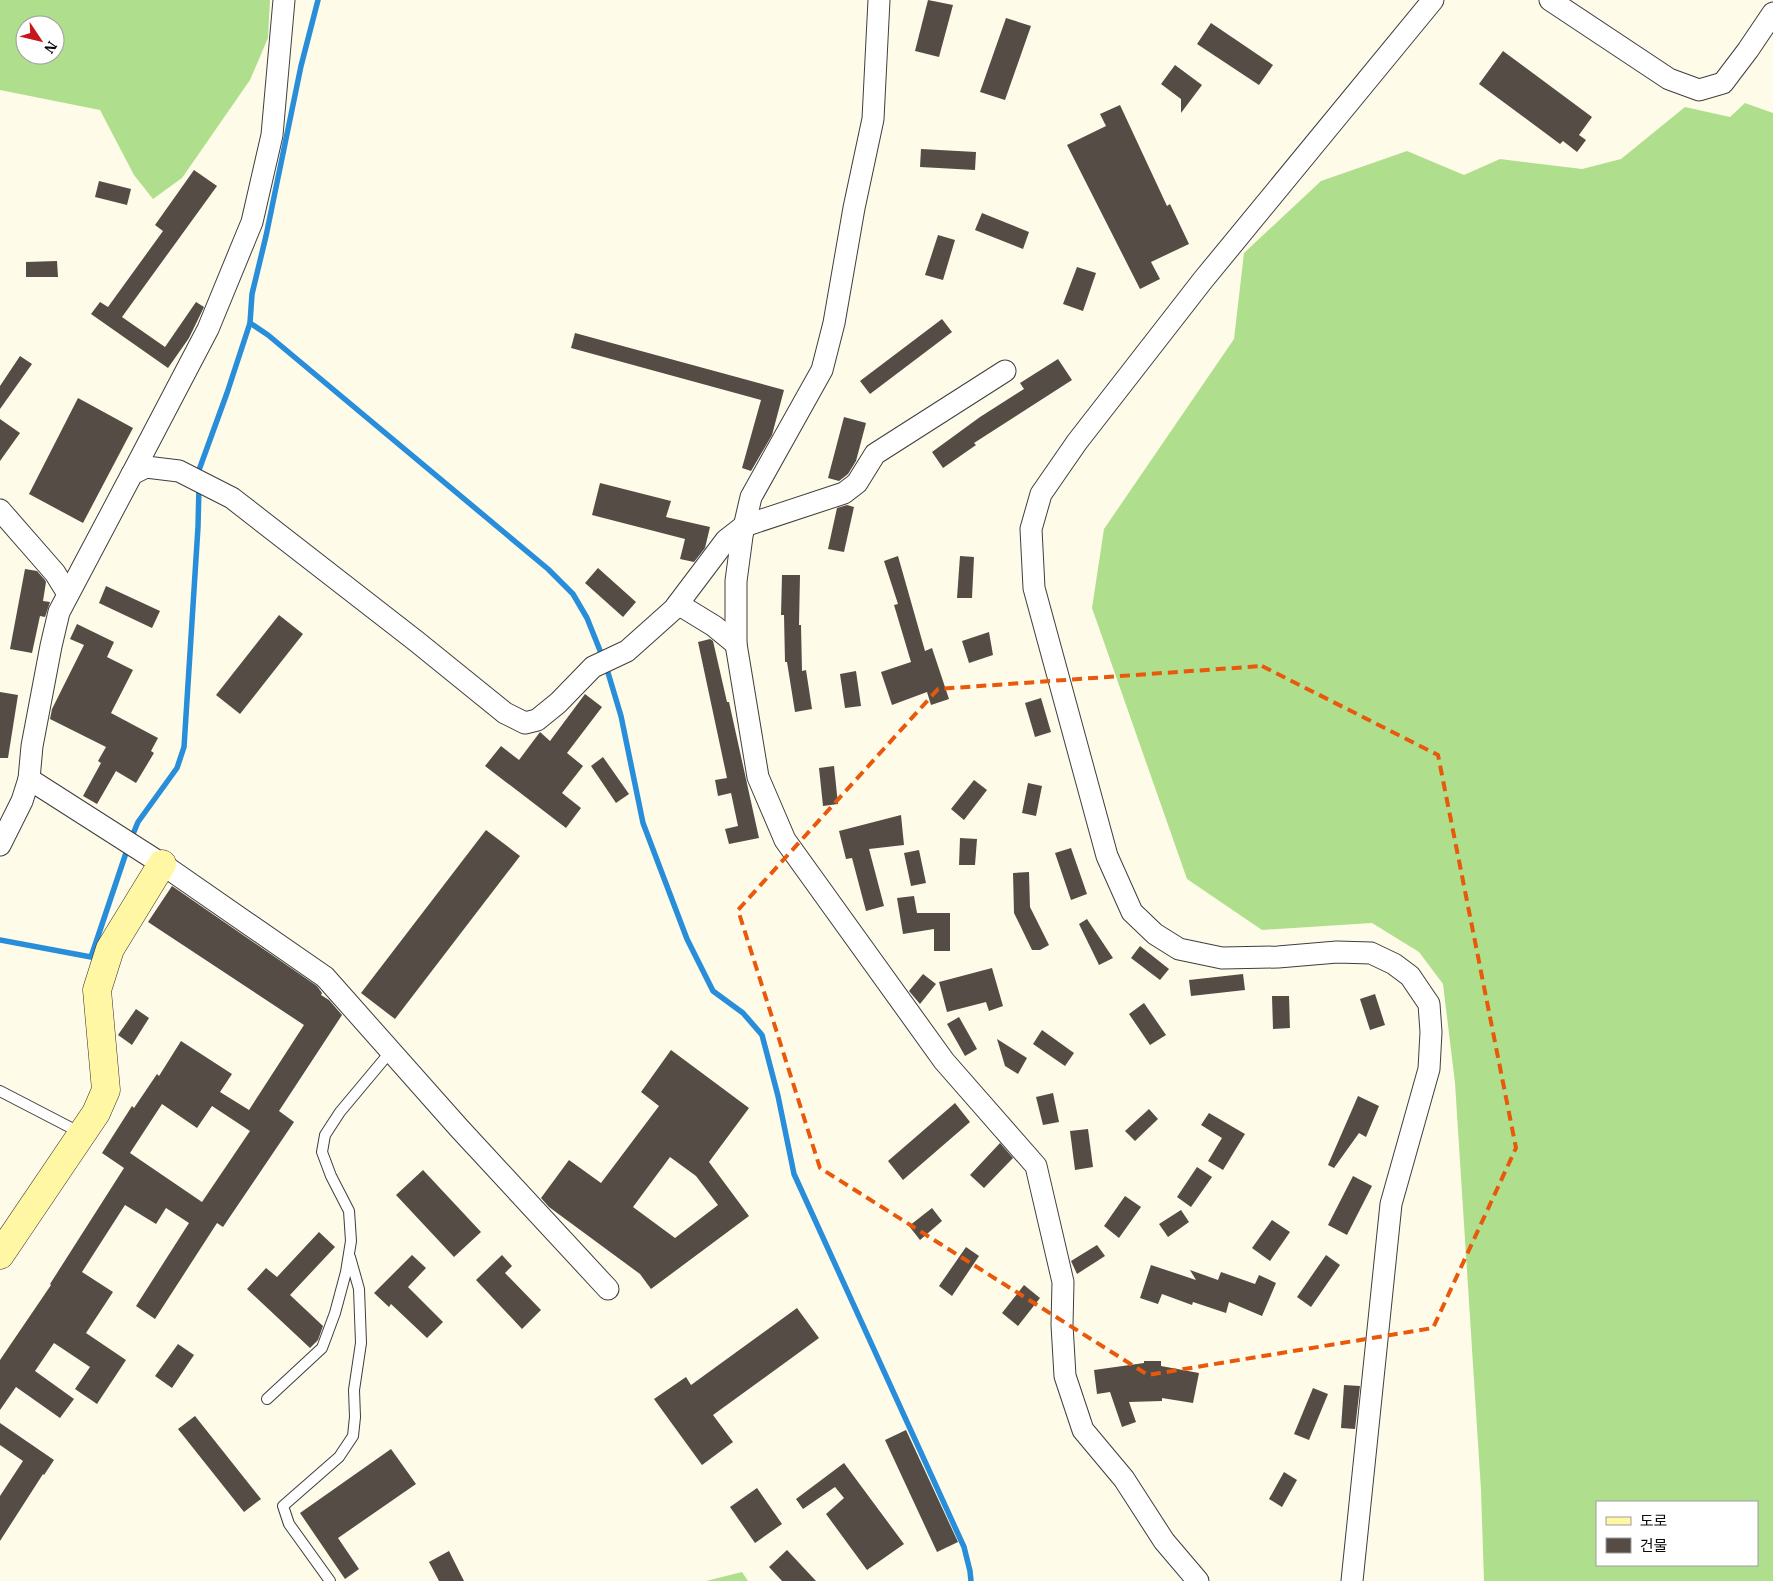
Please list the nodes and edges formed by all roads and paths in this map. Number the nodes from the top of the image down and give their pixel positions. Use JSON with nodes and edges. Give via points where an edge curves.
{"nodes":[{"id":1,"x":284,"y":0,"type":"edge"},
{"id":2,"x":879,"y":0,"type":"edge"},
{"id":3,"x":1433,"y":0,"type":"edge"},
{"id":4,"x":1550,"y":0,"type":"edge"},
{"id":5,"x":1773,"y":12,"type":"edge"},
{"id":6,"x":1004,"y":370,"type":"dead end"},
{"id":7,"x":132,"y":474,"type":"junction"},
{"id":8,"x":0,"y":510,"type":"edge"},
{"id":9,"x":744,"y":526,"type":"junction"},
{"id":10,"x":68,"y":594,"type":"junction"},
{"id":11,"x":678,"y":604,"type":"junction"},
{"id":12,"x":736,"y":644,"type":"junction"},
{"id":13,"x":29,"y":779,"type":"junction"},
{"id":14,"x":0,"y":845,"type":"edge"},
{"id":15,"x":162,"y":864,"type":"junction"},
{"id":16,"x":391,"y":1051,"type":"junction"},
{"id":17,"x":0,"y":1091,"type":"edge"},
{"id":18,"x":82,"y":1134,"type":"junction"},
{"id":19,"x":349,"y":1254,"type":"junction"},
{"id":20,"x":0,"y":1255,"type":"edge"},
{"id":21,"x":608,"y":1289,"type":"dead end"},
{"id":22,"x":267,"y":1398,"type":"dead end"},
{"id":23,"x":330,"y":1581,"type":"edge"},
{"id":24,"x":1198,"y":1581,"type":"edge"},
{"id":25,"x":1352,"y":1581,"type":"edge"}],
"edges":[{"from":1,"to":7,"type":"street","via":[[272,135],[252,222],[208,329]]},
{"from":2,"to":9,"type":"street","via":[[873,119],[822,370],[751,497]]},
{"from":3,"to":25,"type":"street","via":[[1203,280],[1077,442],[1042,494],[1031,529],[1034,588],[1107,856],[1132,912],[1155,934],[1179,949],[1222,958],[1372,953],[1410,976],[1429,1004],[1429,1069],[1392,1204]]},
{"from":4,"to":5,"type":"street","via":[[1670,79],[1699,90],[1723,83]]},
{"from":6,"to":9,"type":"street","via":[[875,454],[857,484],[844,494]]},
{"from":7,"to":10,"type":"street"},
{"from":7,"to":11,"type":"street","via":[[146,467],[179,471],[232,498],[505,713],[525,723],[536,720],[558,703],[593,668],[627,651]]},
{"from":8,"to":10,"type":"street","via":[[55,573]]},
{"from":9,"to":11,"type":"street","via":[[726,540]]},
{"from":9,"to":12,"type":"street","via":[[736,581]]},
{"from":10,"to":13,"type":"street","via":[[59,612],[50,646]]},
{"from":11,"to":12,"type":"street"},
{"from":12,"to":24,"type":"street","via":[[758,778],[785,840],[944,1061],[1036,1166],[1063,1282],[1065,1376],[1083,1430],[1124,1479],[1164,1541]]},
{"from":13,"to":14,"type":"street"},
{"from":13,"to":15,"type":"street"},
{"from":15,"to":16,"type":"street","via":[[325,977]]},
{"from":15,"to":18,"type":"street","via":[[110,949],[97,990],[106,1090],[96,1114]]},
{"from":16,"to":19,"type":"lane","via":[[325,1135],[322,1152],[348,1211]]},
{"from":16,"to":21,"type":"street"},
{"from":17,"to":18,"type":"lane"},
{"from":18,"to":20,"type":"street"},
{"from":19,"to":22,"type":"lane","via":[[335,1313],[322,1348]]},
{"from":19,"to":23,"type":"lane","via":[[360,1289],[361,1343],[354,1390],[353,1436],[339,1457],[282,1506],[288,1524]]}]}
